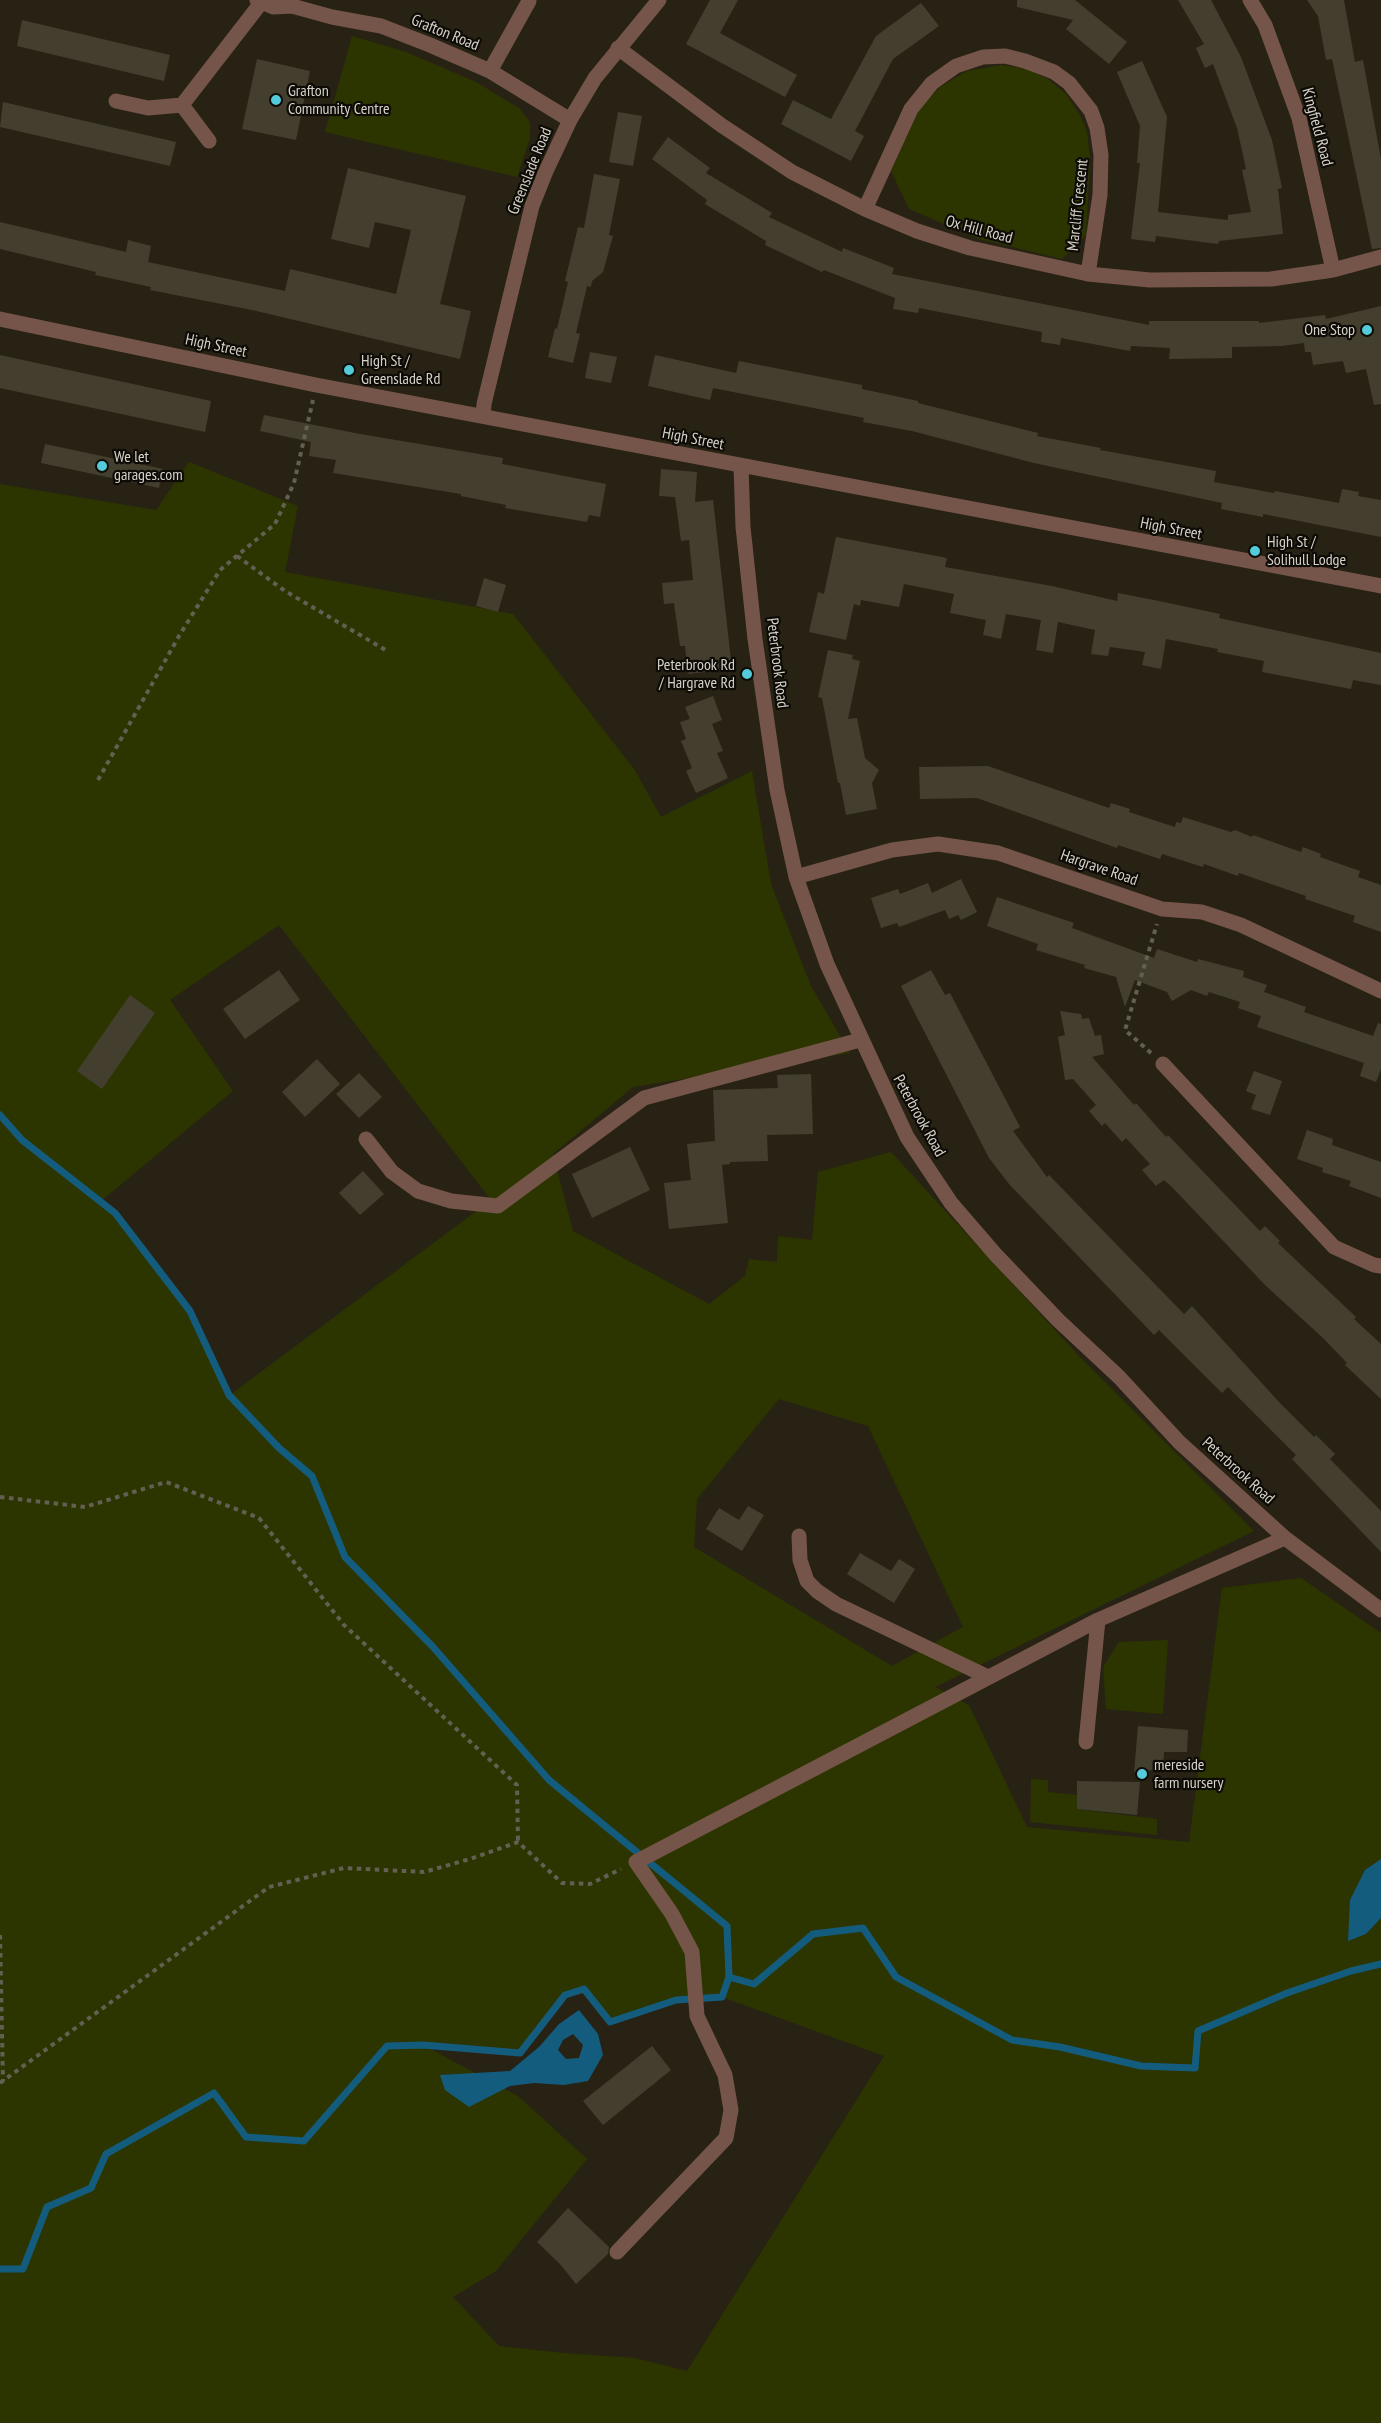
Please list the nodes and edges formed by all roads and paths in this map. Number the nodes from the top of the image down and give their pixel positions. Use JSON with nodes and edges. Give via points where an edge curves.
{"nodes":[{"id":1,"x":660,"y":0,"type":"edge"},
{"id":2,"x":1250,"y":0,"type":"edge"},
{"id":3,"x":529,"y":1,"type":"edge"},
{"id":4,"x":259,"y":2,"type":"edge"},
{"id":5,"x":293,"y":3,"type":"edge"},
{"id":6,"x":618,"y":48,"type":"junction"},
{"id":7,"x":490,"y":71,"type":"junction"},
{"id":8,"x":116,"y":101,"type":"dead end"},
{"id":9,"x":182,"y":105,"type":"junction"},
{"id":10,"x":570,"y":120,"type":"junction"},
{"id":11,"x":209,"y":141,"type":"dead end"},
{"id":12,"x":865,"y":209,"type":"junction"},
{"id":13,"x":1381,"y":257,"type":"edge"},
{"id":14,"x":1334,"y":270,"type":"junction"},
{"id":15,"x":1088,"y":274,"type":"junction"},
{"id":16,"x":0,"y":319,"type":"edge"},
{"id":17,"x":316,"y":385,"type":"junction"},
{"id":18,"x":483,"y":416,"type":"junction"},
{"id":19,"x":741,"y":466,"type":"junction"},
{"id":20,"x":237,"y":556,"type":"junction"},
{"id":21,"x":1381,"y":586,"type":"edge"},
{"id":22,"x":389,"y":652,"type":"dead end"},
{"id":23,"x":98,"y":780,"type":"dead end"},
{"id":24,"x":795,"y":877,"type":"junction"},
{"id":25,"x":1162,"y":909,"type":"junction"},
{"id":26,"x":1381,"y":990,"type":"edge"},
{"id":27,"x":860,"y":1040,"type":"junction"},
{"id":28,"x":1163,"y":1064,"type":"joint"},
{"id":29,"x":366,"y":1139,"type":"dead end"},
{"id":30,"x":1381,"y":1266,"type":"edge"},
{"id":31,"x":0,"y":1497,"type":"edge"},
{"id":32,"x":800,"y":1536,"type":"dead end"},
{"id":33,"x":1285,"y":1538,"type":"junction"},
{"id":34,"x":1381,"y":1610,"type":"edge"},
{"id":35,"x":1098,"y":1620,"type":"junction"},
{"id":36,"x":988,"y":1677,"type":"junction"},
{"id":37,"x":1086,"y":1742,"type":"dead end"},
{"id":38,"x":518,"y":1842,"type":"junction"},
{"id":39,"x":636,"y":1862,"type":"junction"},
{"id":40,"x":0,"y":1935,"type":"edge"},
{"id":41,"x":1,"y":2082,"type":"edge"},
{"id":42,"x":617,"y":2252,"type":"dead end"}],
"edges":[{"from":1,"to":6,"type":"street","name":"Greenslade Road"},
{"from":2,"to":14,"type":"street","name":"Kingfield Road","via":[[1265,25],[1299,118]]},
{"from":3,"to":7,"type":"street"},
{"from":4,"to":5,"type":"street","name":"Grafton Road","via":[[273,8]]},
{"from":4,"to":9,"type":"street","name":"Grafton Road"},
{"from":5,"to":7,"type":"street","name":"Grafton Road","via":[[332,17],[381,26]]},
{"from":6,"to":10,"type":"street","name":"Greenslade Road"},
{"from":6,"to":12,"type":"street","name":"Ox Hill Road","via":[[792,172]]},
{"from":7,"to":10,"type":"street","name":"Grafton Road"},
{"from":8,"to":9,"type":"street","via":[[148,108]]},
{"from":9,"to":11,"type":"street"},
{"from":10,"to":18,"type":"street","name":"Greenslade Road","via":[[532,206]]},
{"from":12,"to":15,"type":"street","name":"Ox Hill Road","via":[[970,248]]},
{"from":12,"to":15,"type":"street","name":"Marcliff Crescent","via":[[911,109],[932,83],[956,66],[983,57],[1005,56],[1025,61],[1054,72],[1069,83],[1091,111],[1097,128],[1100,195]]},
{"from":13,"to":14,"type":"street","name":"Ox Hill Road"},
{"from":14,"to":15,"type":"street","name":"Ox Hill Road","via":[[1270,279],[1210,281]]},
{"from":16,"to":17,"type":"street","name":"High Street"},
{"from":17,"to":18,"type":"street","name":"High Street"},
{"from":17,"to":20,"type":"path","via":[[294,483],[274,524]]},
{"from":18,"to":19,"type":"street","name":"High Street"},
{"from":19,"to":21,"type":"street","name":"High Street"},
{"from":19,"to":24,"type":"street","name":"Peterbrook Road","via":[[756,650],[777,790]]},
{"from":20,"to":22,"type":"path","via":[[285,591]]},
{"from":20,"to":23,"type":"path","via":[[220,570],[179,636]]},
{"from":24,"to":25,"type":"street","name":"Hargrave Road","via":[[892,850],[938,844],[998,853]]},
{"from":24,"to":27,"type":"street","name":"Peterbrook Road"},
{"from":25,"to":26,"type":"street","name":"Hargrave Road","via":[[1202,912],[1240,925]]},
{"from":25,"to":28,"type":"path","via":[[1125,1030]]},
{"from":27,"to":29,"type":"street","via":[[644,1098],[498,1206],[451,1201],[418,1191],[392,1172]]},
{"from":27,"to":33,"type":"street","name":"Peterbrook Road","via":[[907,1137],[951,1203],[995,1254],[1179,1442]]},
{"from":28,"to":30,"type":"street","via":[[1334,1247]]},
{"from":31,"to":38,"type":"path","via":[[85,1507],[166,1482],[259,1518],[344,1625],[517,1785]]},
{"from":32,"to":36,"type":"street","via":[[800,1560],[807,1581],[817,1591],[836,1604]]},
{"from":33,"to":34,"type":"street","name":"Peterbrook Road"},
{"from":33,"to":35,"type":"street"},
{"from":35,"to":36,"type":"street"},
{"from":35,"to":37,"type":"street"},
{"from":36,"to":39,"type":"street"},
{"from":38,"to":39,"type":"path","via":[[562,1883],[590,1884]]},
{"from":38,"to":41,"type":"path","via":[[424,1872],[344,1868],[269,1887]]},
{"from":39,"to":42,"type":"street","via":[[672,1914],[692,1952],[697,2016],[725,2075],[730,2110],[726,2138]]},
{"from":40,"to":41,"type":"path"}]}
